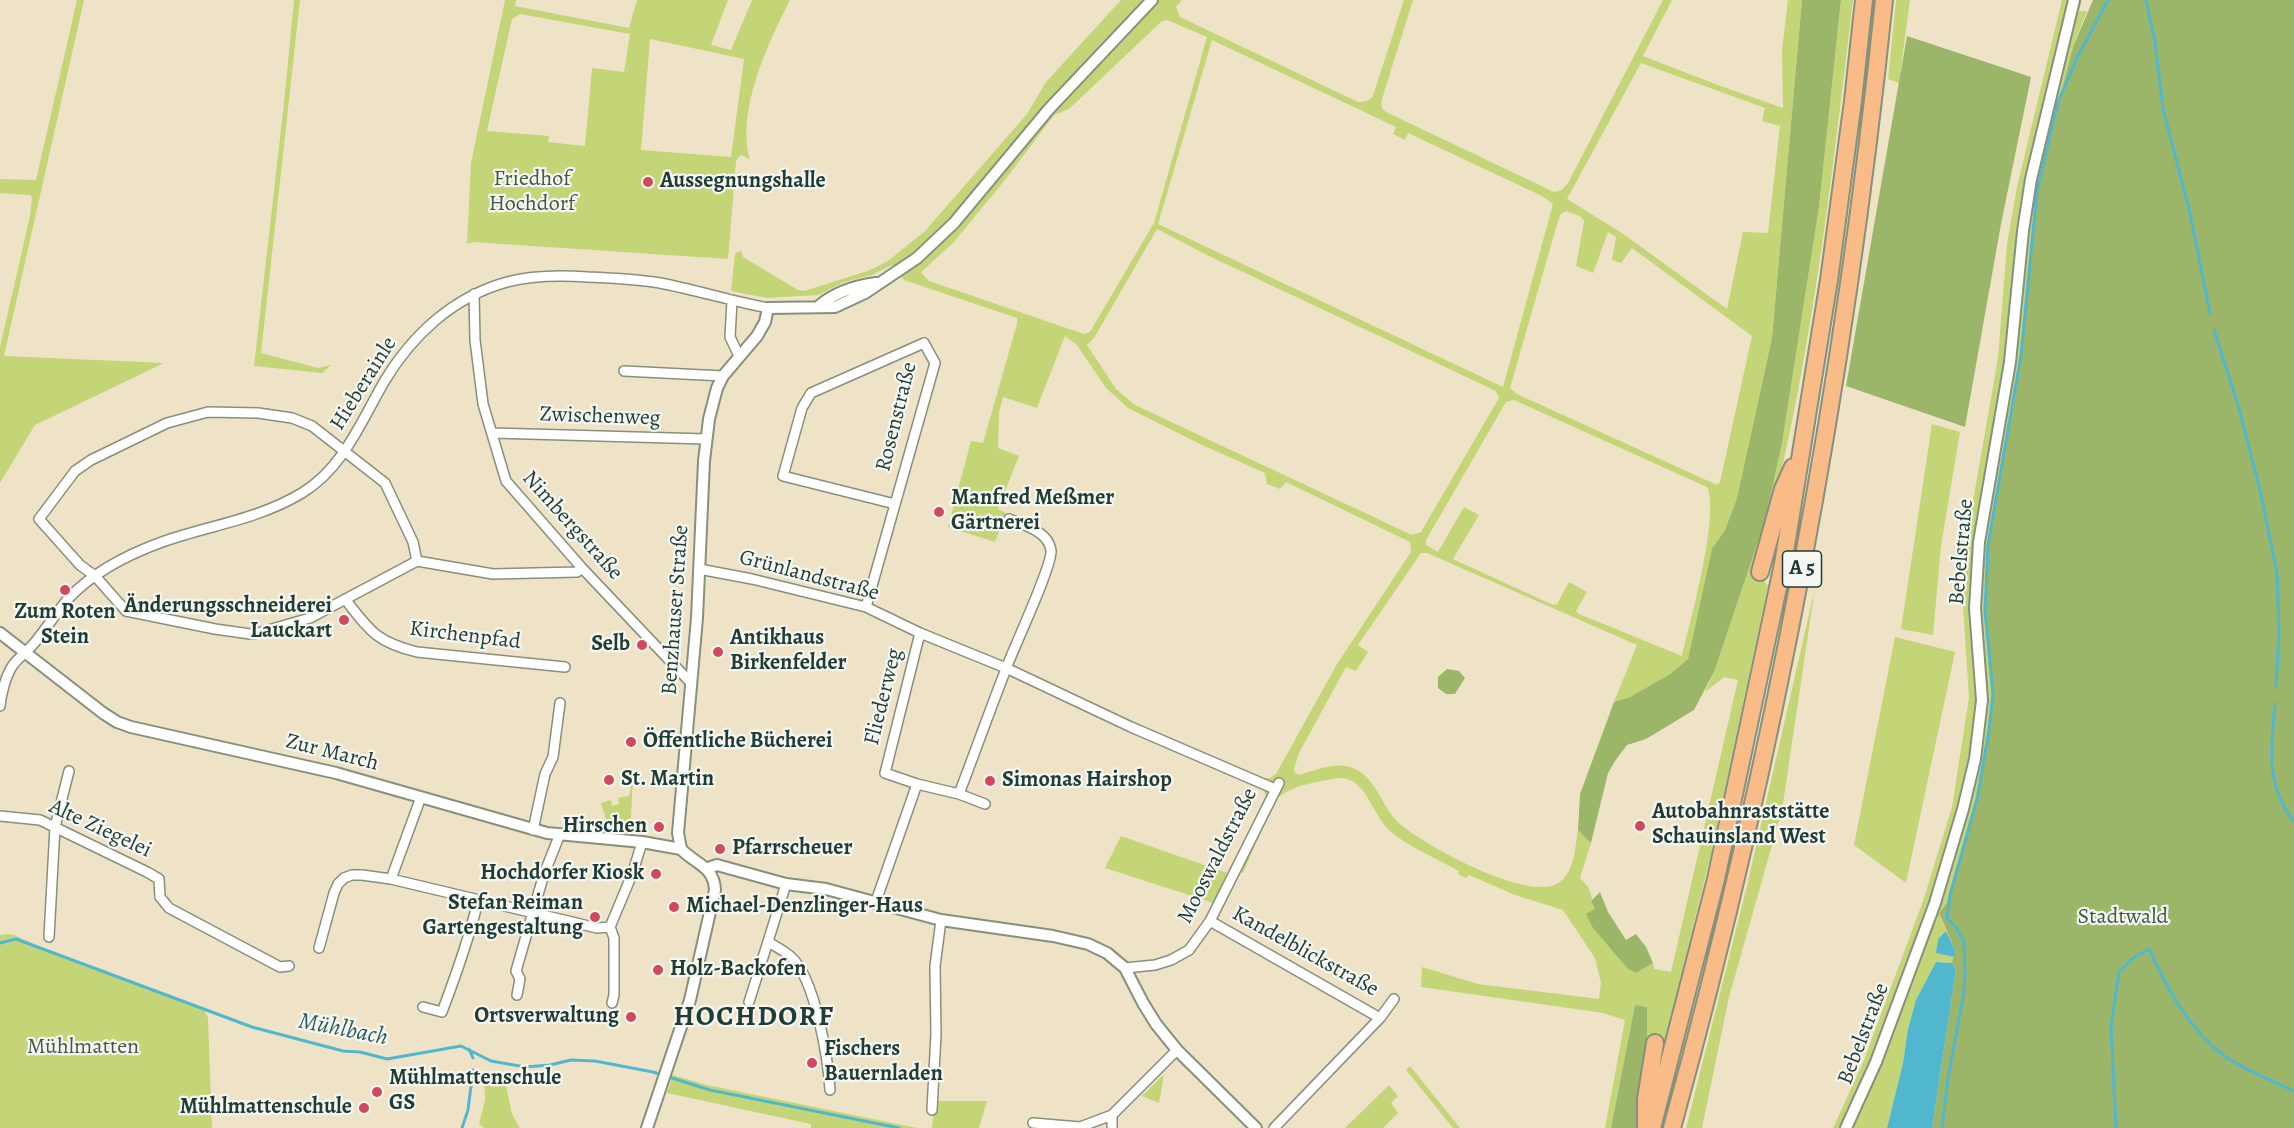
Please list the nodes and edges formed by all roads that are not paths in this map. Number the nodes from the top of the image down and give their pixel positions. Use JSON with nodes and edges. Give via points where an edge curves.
{"nodes":[{"id":1,"x":1152,"y":0,"type":"edge"},
{"id":2,"x":1864,"y":0,"type":"edge"},
{"id":3,"x":1884,"y":0,"type":"edge"},
{"id":4,"x":2074,"y":0,"type":"edge"},
{"id":5,"x":474,"y":294,"type":"junction"},
{"id":6,"x":732,"y":301,"type":"junction"},
{"id":7,"x":768,"y":308,"type":"junction"},
{"id":8,"x":739,"y":356,"type":"junction"},
{"id":9,"x":624,"y":371,"type":"dead end"},
{"id":10,"x":723,"y":376,"type":"junction"},
{"id":11,"x":493,"y":433,"type":"junction"},
{"id":12,"x":706,"y":439,"type":"junction"},
{"id":13,"x":1803,"y":444,"type":"junction"},
{"id":14,"x":345,"y":451,"type":"junction"},
{"id":15,"x":895,"y":504,"type":"junction"},
{"id":16,"x":1009,"y":519,"type":"dead end"},
{"id":17,"x":417,"y":561,"type":"junction"},
{"id":18,"x":582,"y":568,"type":"junction"},
{"id":19,"x":699,"y":569,"type":"junction"},
{"id":20,"x":1760,"y":572,"type":"dead end"},
{"id":21,"x":95,"y":576,"type":"junction"},
{"id":22,"x":345,"y":598,"type":"junction"},
{"id":23,"x":866,"y":607,"type":"junction"},
{"id":24,"x":0,"y":633,"type":"edge"},
{"id":25,"x":920,"y":633,"type":"junction"},
{"id":26,"x":27,"y":652,"type":"junction"},
{"id":27,"x":565,"y":667,"type":"dead end"},
{"id":28,"x":1006,"y":668,"type":"junction"},
{"id":29,"x":691,"y":683,"type":"junction"},
{"id":30,"x":560,"y":703,"type":"dead end"},
{"id":31,"x":0,"y":706,"type":"edge"},
{"id":32,"x":69,"y":771,"type":"dead end"},
{"id":33,"x":917,"y":784,"type":"junction"},
{"id":34,"x":1277,"y":786,"type":"joint"},
{"id":35,"x":959,"y":794,"type":"junction"},
{"id":36,"x":421,"y":797,"type":"junction"},
{"id":37,"x":985,"y":804,"type":"dead end"},
{"id":38,"x":0,"y":816,"type":"edge"},
{"id":39,"x":55,"y":827,"type":"junction"},
{"id":40,"x":533,"y":830,"type":"junction"},
{"id":41,"x":560,"y":834,"type":"junction"},
{"id":42,"x":642,"y":842,"type":"junction"},
{"id":43,"x":681,"y":849,"type":"junction"},
{"id":44,"x":708,"y":868,"type":"junction"},
{"id":45,"x":391,"y":879,"type":"junction"},
{"id":46,"x":786,"y":884,"type":"junction"},
{"id":47,"x":478,"y":901,"type":"junction"},
{"id":48,"x":875,"y":903,"type":"junction"},
{"id":49,"x":532,"y":914,"type":"junction"},
{"id":50,"x":941,"y":920,"type":"junction"},
{"id":51,"x":1210,"y":921,"type":"junction"},
{"id":52,"x":610,"y":927,"type":"junction"},
{"id":53,"x":49,"y":937,"type":"dead end"},
{"id":54,"x":768,"y":942,"type":"junction"},
{"id":55,"x":319,"y":948,"type":"dead end"},
{"id":56,"x":289,"y":966,"type":"dead end"},
{"id":57,"x":1125,"y":968,"type":"junction"},
{"id":58,"x":518,"y":995,"type":"dead end"},
{"id":59,"x":1394,"y":999,"type":"dead end"},
{"id":60,"x":749,"y":1002,"type":"dead end"},
{"id":61,"x":612,"y":1003,"type":"dead end"},
{"id":62,"x":423,"y":1007,"type":"dead end"},
{"id":63,"x":1380,"y":1018,"type":"junction"},
{"id":64,"x":1655,"y":1043,"type":"dead end"},
{"id":65,"x":1177,"y":1050,"type":"junction"},
{"id":66,"x":830,"y":1090,"type":"dead end"},
{"id":67,"x":932,"y":1110,"type":"dead end"},
{"id":68,"x":1112,"y":1115,"type":"junction"},
{"id":69,"x":1033,"y":1123,"type":"dead end"},
{"id":70,"x":647,"y":1128,"type":"edge"},
{"id":71,"x":1080,"y":1128,"type":"edge"},
{"id":72,"x":1112,"y":1128,"type":"edge"},
{"id":73,"x":1256,"y":1128,"type":"edge"},
{"id":74,"x":1274,"y":1128,"type":"edge"},
{"id":75,"x":1646,"y":1128,"type":"edge"},
{"id":76,"x":1652,"y":1128,"type":"edge"},
{"id":77,"x":1672,"y":1128,"type":"edge"},
{"id":78,"x":1846,"y":1128,"type":"edge"}],
"edges":[{"from":1,"to":7,"type":"street","name":"Hieberainle","via":[[1049,109],[954,223],[917,258],[865,293],[835,307]]},
{"from":2,"to":13,"type":"highway","number":"A 5","via":[[1842,187]]},
{"from":3,"to":77,"type":"highway","number":"A 5","via":[[1846,298],[1802,568],[1736,881]]},
{"from":4,"to":78,"type":"street","name":"Bebelstraße","via":[[2031,179],[2010,362],[1979,542],[1975,608],[1982,700],[1975,759],[1935,903],[1876,1062]]},
{"from":5,"to":6,"type":"street","name":"Hieberainle","via":[[541,276],[575,276],[659,283]]},
{"from":5,"to":11,"type":"street","name":"Nimbergstraße","via":[[483,404]]},
{"from":5,"to":14,"type":"street","name":"Hieberainle","via":[[420,333],[400,357]]},
{"from":6,"to":7,"type":"street","name":"Hieberainle"},
{"from":6,"to":8,"type":"street","via":[[730,337]]},
{"from":7,"to":8,"type":"street","name":"Benzhauser Straße","via":[[758,336]]},
{"from":8,"to":10,"type":"street","name":"Benzhauser Straße"},
{"from":9,"to":10,"type":"street"},
{"from":10,"to":12,"type":"street","name":"Benzhauser Straße","via":[[713,401]]},
{"from":11,"to":12,"type":"street","name":"Zwischenweg"},
{"from":11,"to":18,"type":"street","name":"Nimbergstraße","via":[[506,481]]},
{"from":12,"to":19,"type":"street","name":"Benzhauser Straße"},
{"from":13,"to":20,"type":"highway","via":[[1783,489]]},
{"from":13,"to":76,"type":"highway","number":"A 5","via":[[1755,701],[1713,891]]},
{"from":14,"to":17,"type":"street","via":[[385,483],[413,542]]},
{"from":14,"to":21,"type":"street","name":"Hieberainle","via":[[304,492],[274,508],[161,543]]},
{"from":14,"to":21,"type":"street","via":[[312,426],[292,418],[208,412],[167,423],[91,460],[75,471],[39,519]]},
{"from":15,"to":15,"type":"street","name":"Rosenstraße","via":[[935,363],[924,344],[811,393],[801,408],[783,476]]},
{"from":15,"to":23,"type":"street","name":"Rosenstraße"},
{"from":16,"to":28,"type":"street","via":[[1037,531],[1047,539],[1052,552]]},
{"from":17,"to":18,"type":"street","via":[[493,574],[577,572]]},
{"from":17,"to":22,"type":"street"},
{"from":18,"to":29,"type":"street","name":"Nimbergstraße"},
{"from":19,"to":23,"type":"street","name":"Grünlandstraße"},
{"from":19,"to":29,"type":"street","name":"Benzhauser Straße"},
{"from":21,"to":22,"type":"street","via":[[126,611],[250,634],[310,618]]},
{"from":21,"to":26,"type":"street","name":"Hieberainle","via":[[70,597]]},
{"from":22,"to":27,"type":"street","name":"Kirchenpfad","via":[[374,635],[397,647]]},
{"from":23,"to":25,"type":"street","name":"Grünlandstraße"},
{"from":24,"to":26,"type":"street","name":"Zur March"},
{"from":25,"to":28,"type":"street","name":"Grünlandstraße"},
{"from":25,"to":33,"type":"street","name":"Fliederweg","via":[[885,774]]},
{"from":26,"to":31,"type":"street","name":"Hieberainle","via":[[12,666]]},
{"from":26,"to":36,"type":"street","name":"Zur March","via":[[117,722]]},
{"from":28,"to":34,"type":"street","name":"Grünlandstraße","via":[[1131,727]]},
{"from":28,"to":35,"type":"street"},
{"from":29,"to":43,"type":"street","name":"Benzhauser Straße","via":[[678,832]]},
{"from":30,"to":40,"type":"street","via":[[553,757],[545,774]]},
{"from":32,"to":39,"type":"street"},
{"from":33,"to":35,"type":"street","name":"Fliederweg"},
{"from":33,"to":48,"type":"street"},
{"from":34,"to":51,"type":"street","name":"Mooswaldstraße"},
{"from":35,"to":37,"type":"street","name":"Fliederweg"},
{"from":36,"to":40,"type":"street","name":"Zur March"},
{"from":36,"to":45,"type":"street"},
{"from":38,"to":39,"type":"street","name":"Alte Ziegelei","via":[[40,820]]},
{"from":39,"to":53,"type":"street"},
{"from":39,"to":56,"type":"street","name":"Alte Ziegelei","via":[[159,879],[160,897],[169,908],[280,967]]},
{"from":40,"to":41,"type":"street","name":"Zur March"},
{"from":41,"to":42,"type":"street","name":"Zur March"},
{"from":41,"to":49,"type":"street"},
{"from":42,"to":43,"type":"street","name":"Zur March"},
{"from":42,"to":52,"type":"street"},
{"from":43,"to":44,"type":"street"},
{"from":44,"to":46,"type":"street","via":[[717,865]]},
{"from":44,"to":70,"type":"street","via":[[715,890],[690,1000]]},
{"from":45,"to":47,"type":"street"},
{"from":45,"to":55,"type":"street","via":[[362,875],[344,878],[334,893]]},
{"from":46,"to":48,"type":"street","via":[[825,889]]},
{"from":46,"to":54,"type":"street"},
{"from":47,"to":49,"type":"street"},
{"from":47,"to":62,"type":"street","via":[[442,1012]]},
{"from":48,"to":50,"type":"street"},
{"from":49,"to":52,"type":"street","via":[[597,928]]},
{"from":49,"to":58,"type":"street","via":[[516,971],[520,979]]},
{"from":50,"to":57,"type":"street","via":[[1088,944]]},
{"from":50,"to":67,"type":"street","via":[[934,966]]},
{"from":51,"to":57,"type":"street","name":"Mooswaldstraße","via":[[1189,950],[1171,960]]},
{"from":51,"to":63,"type":"street","name":"Kandelblickstraße"},
{"from":52,"to":61,"type":"street","via":[[614,938]]},
{"from":54,"to":60,"type":"street"},
{"from":54,"to":66,"type":"street","via":[[792,957],[806,979],[829,1066]]},
{"from":57,"to":65,"type":"street","via":[[1154,1021]]},
{"from":59,"to":63,"type":"street","name":"Kandelblickstraße"},
{"from":63,"to":74,"type":"street","name":"Kandelblickstraße"},
{"from":64,"to":75,"type":"highway","via":[[1646,1099]]},
{"from":65,"to":68,"type":"street"},
{"from":65,"to":73,"type":"street"},
{"from":68,"to":71,"type":"street"},
{"from":68,"to":72,"type":"street"},
{"from":69,"to":71,"type":"street"}]}
